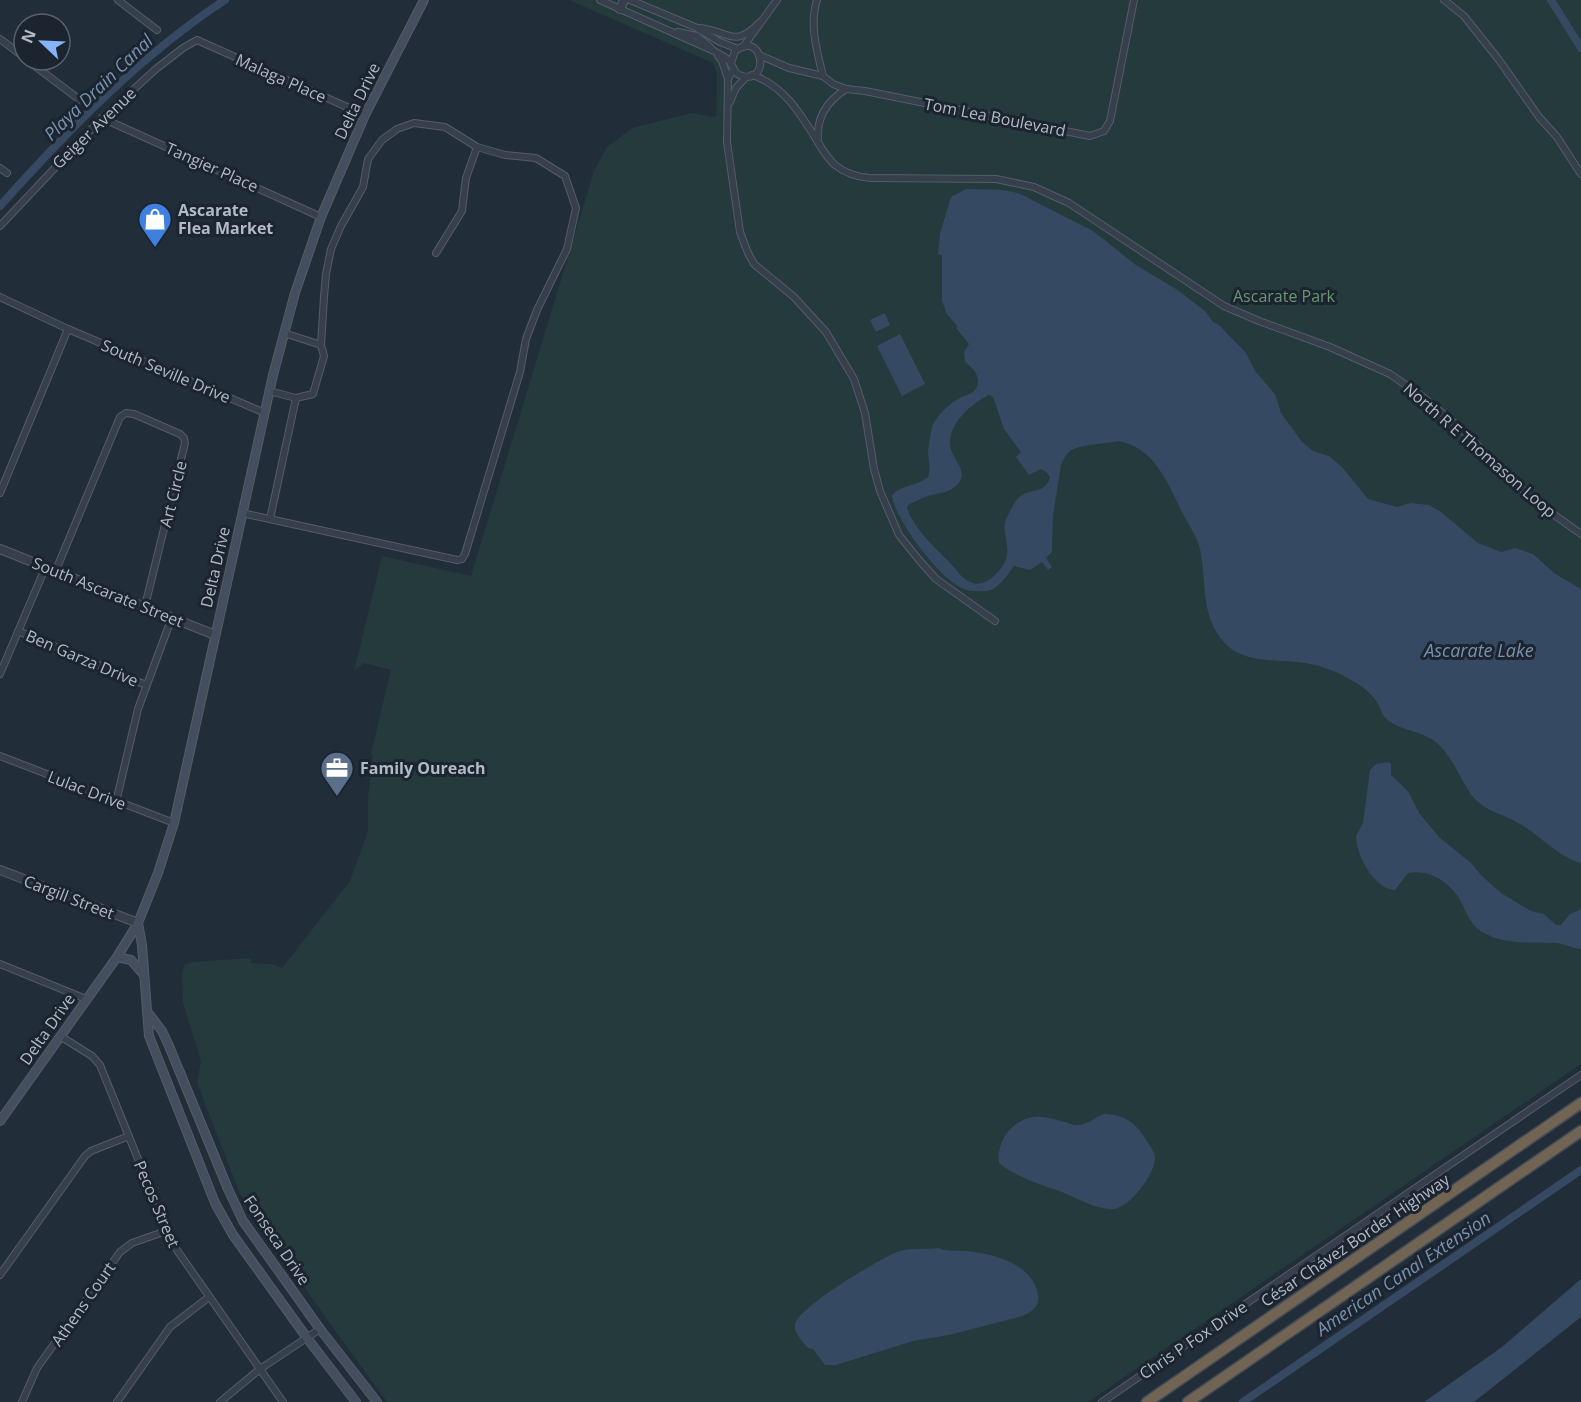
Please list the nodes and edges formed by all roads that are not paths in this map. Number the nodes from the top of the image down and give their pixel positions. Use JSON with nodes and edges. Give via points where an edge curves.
{"nodes":[{"id":1,"x":118,"y":0,"type":"edge"},
{"id":2,"x":133,"y":0,"type":"edge"},
{"id":3,"x":424,"y":0,"type":"edge"},
{"id":4,"x":600,"y":0,"type":"edge"},
{"id":5,"x":624,"y":0,"type":"edge"},
{"id":6,"x":630,"y":0,"type":"edge"},
{"id":7,"x":777,"y":0,"type":"edge"},
{"id":8,"x":818,"y":0,"type":"edge"},
{"id":9,"x":1134,"y":0,"type":"edge"},
{"id":10,"x":1444,"y":0,"type":"edge"},
{"id":11,"x":127,"y":7,"type":"junction"},
{"id":12,"x":620,"y":9,"type":"junction"},
{"id":13,"x":759,"y":23,"type":"junction"},
{"id":14,"x":695,"y":27,"type":"junction"},
{"id":15,"x":158,"y":30,"type":"dead end"},
{"id":16,"x":0,"y":39,"type":"edge"},
{"id":17,"x":197,"y":40,"type":"joint"},
{"id":18,"x":12,"y":48,"type":"edge"},
{"id":19,"x":741,"y":48,"type":"junction"},
{"id":20,"x":714,"y":51,"type":"junction"},
{"id":21,"x":759,"y":55,"type":"junction"},
{"id":22,"x":732,"y":66,"type":"junction"},
{"id":23,"x":43,"y":72,"type":"edge"},
{"id":24,"x":749,"y":76,"type":"junction"},
{"id":25,"x":823,"y":76,"type":"junction"},
{"id":26,"x":728,"y":80,"type":"junction"},
{"id":27,"x":846,"y":89,"type":"junction"},
{"id":28,"x":80,"y":100,"type":"dead end"},
{"id":29,"x":728,"y":105,"type":"junction"},
{"id":30,"x":365,"y":115,"type":"junction"},
{"id":31,"x":102,"y":118,"type":"junction"},
{"id":32,"x":818,"y":143,"type":"junction"},
{"id":33,"x":477,"y":147,"type":"junction"},
{"id":34,"x":0,"y":168,"type":"edge"},
{"id":35,"x":7,"y":173,"type":"dead end"},
{"id":36,"x":1581,"y":174,"type":"edge"},
{"id":37,"x":321,"y":217,"type":"junction"},
{"id":38,"x":0,"y":226,"type":"edge"},
{"id":39,"x":436,"y":253,"type":"dead end"},
{"id":40,"x":0,"y":297,"type":"edge"},
{"id":41,"x":68,"y":329,"type":"junction"},
{"id":42,"x":284,"y":333,"type":"junction"},
{"id":43,"x":321,"y":345,"type":"junction"},
{"id":44,"x":269,"y":391,"type":"junction"},
{"id":45,"x":296,"y":398,"type":"junction"},
{"id":46,"x":265,"y":412,"type":"junction"},
{"id":47,"x":0,"y":493,"type":"edge"},
{"id":48,"x":242,"y":513,"type":"junction"},
{"id":49,"x":270,"y":519,"type":"junction"},
{"id":50,"x":1581,"y":534,"type":"edge"},
{"id":51,"x":0,"y":549,"type":"edge"},
{"id":52,"x":46,"y":566,"type":"junction"},
{"id":53,"x":56,"y":570,"type":"junction"},
{"id":54,"x":145,"y":606,"type":"junction"},
{"id":55,"x":172,"y":617,"type":"junction"},
{"id":56,"x":995,"y":621,"type":"dead end"},
{"id":57,"x":18,"y":631,"type":"junction"},
{"id":58,"x":215,"y":635,"type":"junction"},
{"id":59,"x":0,"y":674,"type":"edge"},
{"id":60,"x":146,"y":685,"type":"junction"},
{"id":61,"x":0,"y":756,"type":"edge"},
{"id":62,"x":116,"y":802,"type":"junction"},
{"id":63,"x":174,"y":823,"type":"junction"},
{"id":64,"x":0,"y":870,"type":"edge"},
{"id":65,"x":138,"y":923,"type":"junction"},
{"id":66,"x":117,"y":957,"type":"junction"},
{"id":67,"x":1,"y":965,"type":"edge"},
{"id":68,"x":144,"y":975,"type":"junction"},
{"id":69,"x":86,"y":999,"type":"junction"},
{"id":70,"x":149,"y":1014,"type":"junction"},
{"id":71,"x":60,"y":1036,"type":"junction"},
{"id":72,"x":1581,"y":1075,"type":"edge"},
{"id":73,"x":1581,"y":1103,"type":"edge"},
{"id":74,"x":0,"y":1121,"type":"edge"},
{"id":75,"x":1581,"y":1131,"type":"edge"},
{"id":76,"x":129,"y":1136,"type":"junction"},
{"id":77,"x":166,"y":1231,"type":"junction"},
{"id":78,"x":0,"y":1275,"type":"edge"},
{"id":79,"x":209,"y":1298,"type":"junction"},
{"id":80,"x":320,"y":1329,"type":"junction"},
{"id":81,"x":307,"y":1338,"type":"junction"},
{"id":82,"x":260,"y":1369,"type":"junction"},
{"id":83,"x":22,"y":1402,"type":"edge"},
{"id":84,"x":117,"y":1402,"type":"edge"},
{"id":85,"x":220,"y":1402,"type":"edge"},
{"id":86,"x":283,"y":1402,"type":"edge"},
{"id":87,"x":356,"y":1402,"type":"edge"},
{"id":88,"x":376,"y":1402,"type":"edge"},
{"id":89,"x":1102,"y":1402,"type":"edge"},
{"id":90,"x":1147,"y":1402,"type":"edge"},
{"id":91,"x":1188,"y":1402,"type":"edge"}],
"edges":[{"from":1,"to":11,"type":"street"},
{"from":2,"to":11,"type":"street"},
{"from":3,"to":30,"type":"main road","name":"Delta Drive"},
{"from":4,"to":12,"type":"street"},
{"from":5,"to":12,"type":"street"},
{"from":6,"to":14,"type":"street"},
{"from":7,"to":13,"type":"street"},
{"from":8,"to":25,"type":"street","via":[[814,36]]},
{"from":9,"to":27,"type":"street","name":"Tom Lea Boulevard","via":[[1110,121],[1098,134],[1090,136]]},
{"from":10,"to":36,"type":"street","via":[[1464,16],[1499,60]]},
{"from":11,"to":15,"type":"street"},
{"from":12,"to":20,"type":"street"},
{"from":13,"to":14,"type":"street","via":[[739,38]]},
{"from":13,"to":19,"type":"street"},
{"from":14,"to":19,"type":"street","via":[[720,42]]},
{"from":16,"to":18,"type":"street"},
{"from":17,"to":30,"type":"street","name":"Malaga Place"},
{"from":17,"to":31,"type":"street","name":"Geiger Avenue","via":[[156,69]]},
{"from":19,"to":21,"type":"street","via":[[753,48]]},
{"from":19,"to":22,"type":"street","via":[[732,55]]},
{"from":20,"to":22,"type":"street"},
{"from":20,"to":26,"type":"street"},
{"from":21,"to":24,"type":"street","via":[[759,69]]},
{"from":21,"to":25,"type":"street","name":"Tom Lea Boulevard","via":[[789,69]]},
{"from":22,"to":24,"type":"street","via":[[738,75]]},
{"from":22,"to":26,"type":"street"},
{"from":23,"to":28,"type":"street"},
{"from":24,"to":29,"type":"street","via":[[736,88]]},
{"from":24,"to":32,"type":"street","name":"North R E Thomason Loop","via":[[775,87],[785,96]]},
{"from":25,"to":27,"type":"street","name":"Tom Lea Boulevard"},
{"from":26,"to":29,"type":"street"},
{"from":27,"to":32,"type":"street","via":[[824,111]]},
{"from":29,"to":56,"type":"street","via":[[727,142],[740,232],[748,254],[826,332],[854,379],[866,413],[880,491],[899,535],[936,579]]},
{"from":30,"to":37,"type":"main road","name":"Delta Drive"},
{"from":31,"to":37,"type":"street","name":"Tangier Place"},
{"from":31,"to":38,"type":"street","name":"Geiger Avenue"},
{"from":32,"to":50,"type":"street","name":"North R E Thomason Loop","via":[[836,166],[857,177],[996,179],[1034,187],[1069,203],[1224,306],[1390,374],[1459,427],[1532,500]]},
{"from":33,"to":39,"type":"street","via":[[466,178],[462,211]]},
{"from":33,"to":43,"type":"street","via":[[444,127],[414,123],[382,140],[368,159],[363,187],[331,249]]},
{"from":33,"to":49,"type":"street","via":[[536,158],[565,176],[576,208],[567,249],[526,339],[520,372],[465,554],[457,560]]},
{"from":34,"to":35,"type":"street"},
{"from":37,"to":42,"type":"main road","name":"Delta Drive"},
{"from":40,"to":41,"type":"street","name":"South Seville Drive"},
{"from":41,"to":46,"type":"street","name":"South Seville Drive"},
{"from":41,"to":47,"type":"street"},
{"from":42,"to":43,"type":"street"},
{"from":42,"to":44,"type":"main road","name":"Delta Drive"},
{"from":43,"to":45,"type":"street","via":[[324,356],[313,394]]},
{"from":44,"to":45,"type":"street"},
{"from":44,"to":46,"type":"main road","name":"Delta Drive"},
{"from":45,"to":49,"type":"street"},
{"from":46,"to":48,"type":"main road","name":"Delta Drive"},
{"from":48,"to":49,"type":"street"},
{"from":48,"to":58,"type":"main road","name":"Delta Drive"},
{"from":51,"to":52,"type":"street","name":"South Ascarate Street"},
{"from":52,"to":53,"type":"street","name":"South Ascarate Street"},
{"from":52,"to":57,"type":"street"},
{"from":53,"to":54,"type":"street","name":"South Ascarate Street"},
{"from":53,"to":54,"type":"street","name":"Art Circle","via":[[120,417],[134,414],[180,434],[185,441]]},
{"from":54,"to":55,"type":"street","name":"South Ascarate Street"},
{"from":55,"to":58,"type":"street","name":"South Ascarate Street"},
{"from":55,"to":60,"type":"street"},
{"from":57,"to":59,"type":"street"},
{"from":57,"to":60,"type":"street","name":"Ben Garza Drive"},
{"from":58,"to":63,"type":"main road","name":"Delta Drive"},
{"from":60,"to":62,"type":"street"},
{"from":61,"to":62,"type":"street","name":"Lulac Drive"},
{"from":62,"to":63,"type":"street","name":"Lulac Drive"},
{"from":63,"to":65,"type":"main road","name":"Delta Drive"},
{"from":64,"to":65,"type":"street","name":"Cargill Street"},
{"from":65,"to":66,"type":"main road","name":"Delta Drive"},
{"from":65,"to":68,"type":"main road","name":"Fonseca Drive"},
{"from":66,"to":68,"type":"main road","via":[[131,960]]},
{"from":66,"to":69,"type":"main road","name":"Delta Drive"},
{"from":67,"to":69,"type":"street"},
{"from":68,"to":70,"type":"main road","name":"Fonseca Drive"},
{"from":69,"to":71,"type":"main road","name":"Delta Drive"},
{"from":70,"to":80,"type":"main road","name":"Fonseca Drive","via":[[169,1046],[233,1203]]},
{"from":70,"to":81,"type":"main road","name":"Fonseca Drive","via":[[149,1036],[215,1203],[233,1235]]},
{"from":71,"to":74,"type":"main road","name":"Delta Drive"},
{"from":71,"to":76,"type":"street","name":"Pecos Street","via":[[97,1060]]},
{"from":72,"to":89,"type":"street","name":"Chris P Fox Drive"},
{"from":73,"to":90,"type":"highway","name":"César Chávez Border Highway"},
{"from":75,"to":91,"type":"highway"},
{"from":76,"to":77,"type":"street","name":"Pecos Street"},
{"from":76,"to":78,"type":"street","via":[[84,1156]]},
{"from":77,"to":79,"type":"street","name":"Pecos Street"},
{"from":77,"to":83,"type":"street","name":"Athens Court","via":[[120,1251],[37,1368]]},
{"from":79,"to":82,"type":"street","name":"Pecos Street"},
{"from":79,"to":84,"type":"street","via":[[170,1327]]},
{"from":80,"to":81,"type":"street"},
{"from":80,"to":88,"type":"main road","name":"Fonseca Drive"},
{"from":81,"to":82,"type":"street"},
{"from":81,"to":87,"type":"main road","name":"Fonseca Drive"},
{"from":82,"to":85,"type":"street"},
{"from":82,"to":86,"type":"street","name":"Pecos Street"}]}
